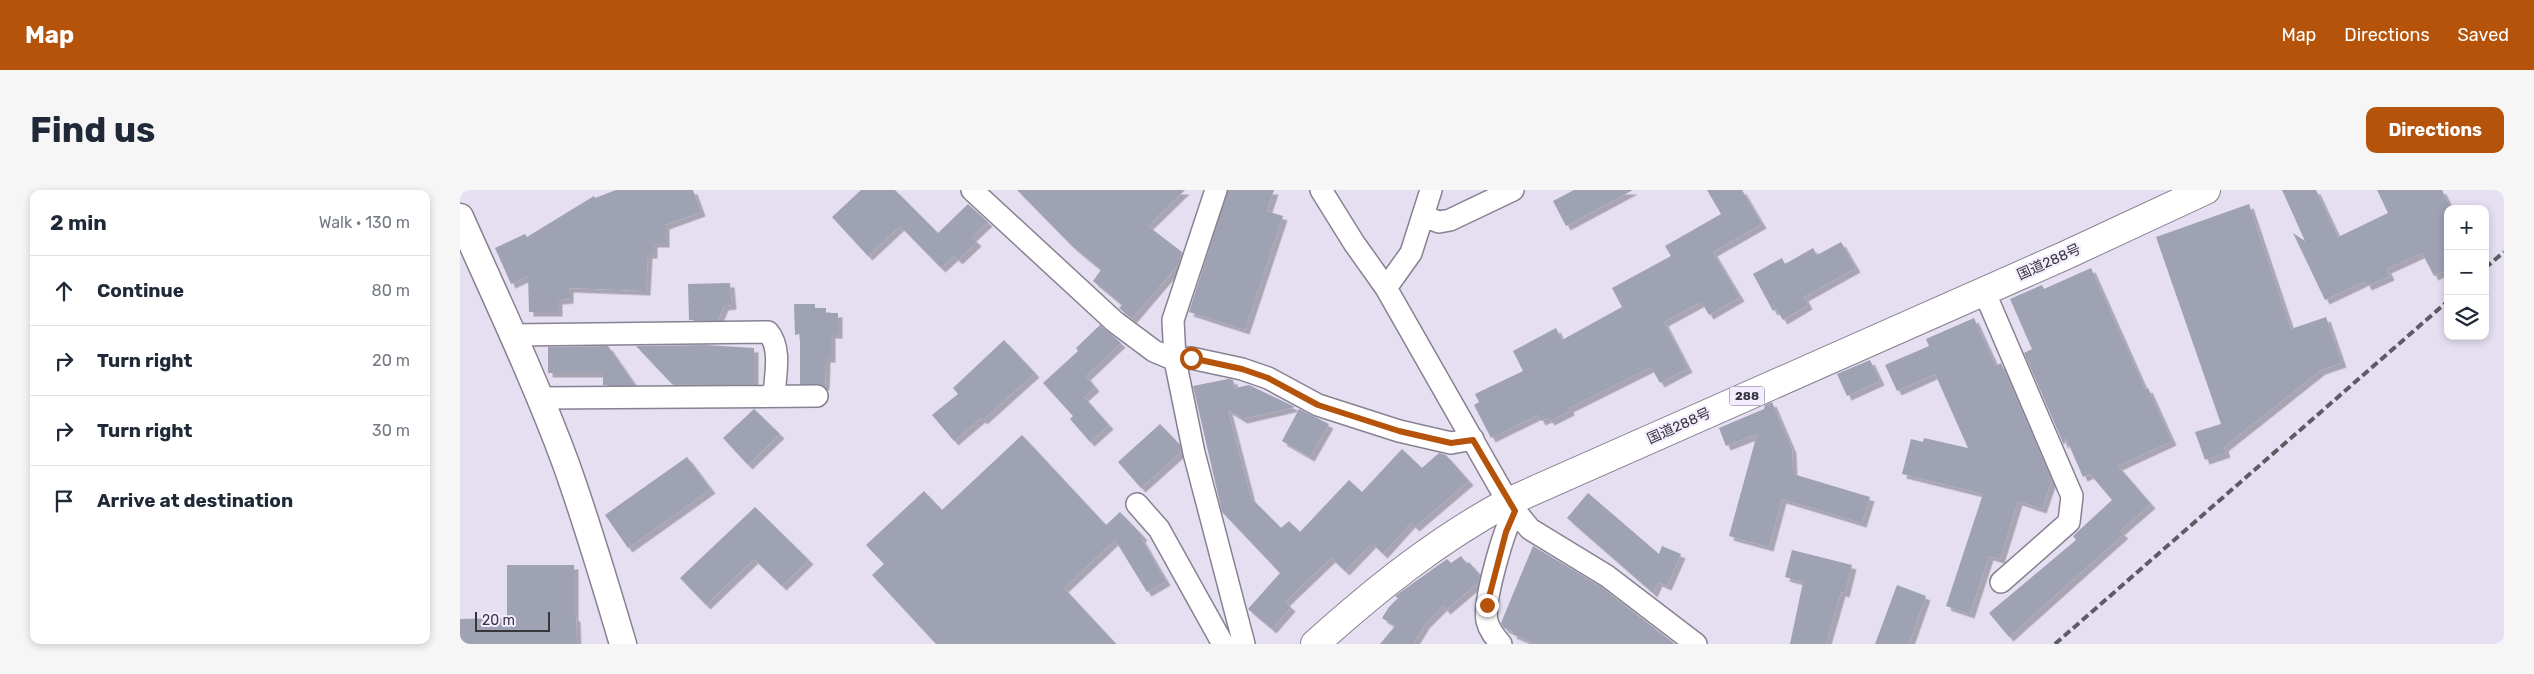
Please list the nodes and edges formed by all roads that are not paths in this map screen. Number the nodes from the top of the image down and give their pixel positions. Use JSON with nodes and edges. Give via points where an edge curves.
{"nodes":[{"id":1,"x":972,"y":190,"type":"edge"},
{"id":2,"x":1216,"y":190,"type":"edge"},
{"id":3,"x":1321,"y":190,"type":"edge"},
{"id":4,"x":1431,"y":190,"type":"edge"},
{"id":5,"x":1513,"y":190,"type":"edge"},
{"id":6,"x":2206,"y":190,"type":"edge"},
{"id":7,"x":1423,"y":216,"type":"junction"},
{"id":8,"x":460,"y":217,"type":"edge"},
{"id":9,"x":1386,"y":288,"type":"junction"},
{"id":10,"x":1984,"y":291,"type":"junction"},
{"id":11,"x":512,"y":335,"type":"junction"},
{"id":12,"x":1174,"y":360,"type":"junction"},
{"id":13,"x":774,"y":396,"type":"junction"},
{"id":14,"x":817,"y":396,"type":"dead end"},
{"id":15,"x":540,"y":398,"type":"junction"},
{"id":16,"x":1473,"y":440,"type":"junction"},
{"id":17,"x":1137,"y":504,"type":"dead end"},
{"id":18,"x":1511,"y":507,"type":"junction"},
{"id":19,"x":2001,"y":582,"type":"dead end"},
{"id":20,"x":623,"y":644,"type":"edge"},
{"id":21,"x":1223,"y":644,"type":"edge"},
{"id":22,"x":1244,"y":644,"type":"edge"},
{"id":23,"x":1315,"y":644,"type":"edge"},
{"id":24,"x":1501,"y":644,"type":"edge"},
{"id":25,"x":1696,"y":644,"type":"edge"}],
"edges":[{"from":1,"to":12,"type":"street","via":[[1115,322],[1154,351]]},
{"from":2,"to":12,"type":"street","via":[[1173,320]]},
{"from":3,"to":9,"type":"street"},
{"from":4,"to":7,"type":"street"},
{"from":5,"to":7,"type":"street","via":[[1450,220],[1439,222]]},
{"from":6,"to":10,"type":"highway","name":"国道288号","number":"288"},
{"from":7,"to":9,"type":"street","via":[[1411,254]]},
{"from":8,"to":11,"type":"street"},
{"from":9,"to":16,"type":"street"},
{"from":10,"to":18,"type":"highway","name":"国道288号","number":"288"},
{"from":10,"to":19,"type":"street","via":[[2073,502],[2069,522]]},
{"from":11,"to":13,"type":"street","via":[[768,332],[776,348]]},
{"from":11,"to":15,"type":"street"},
{"from":12,"to":16,"type":"street","via":[[1191,358],[1242,369],[1268,378],[1318,405],[1415,435],[1451,443]]},
{"from":12,"to":22,"type":"street","via":[[1194,453]]},
{"from":13,"to":14,"type":"street"},
{"from":13,"to":15,"type":"street"},
{"from":15,"to":20,"type":"street","via":[[591,535]]},
{"from":16,"to":18,"type":"street"},
{"from":17,"to":21,"type":"street","via":[[1159,529]]},
{"from":18,"to":23,"type":"highway","name":"国道288号","number":"288","via":[[1468,523],[1397,573]]},
{"from":18,"to":24,"type":"street","via":[[1486,614],[1489,628]]},
{"from":18,"to":25,"type":"street","via":[[1536,534],[1607,576]]}]}
